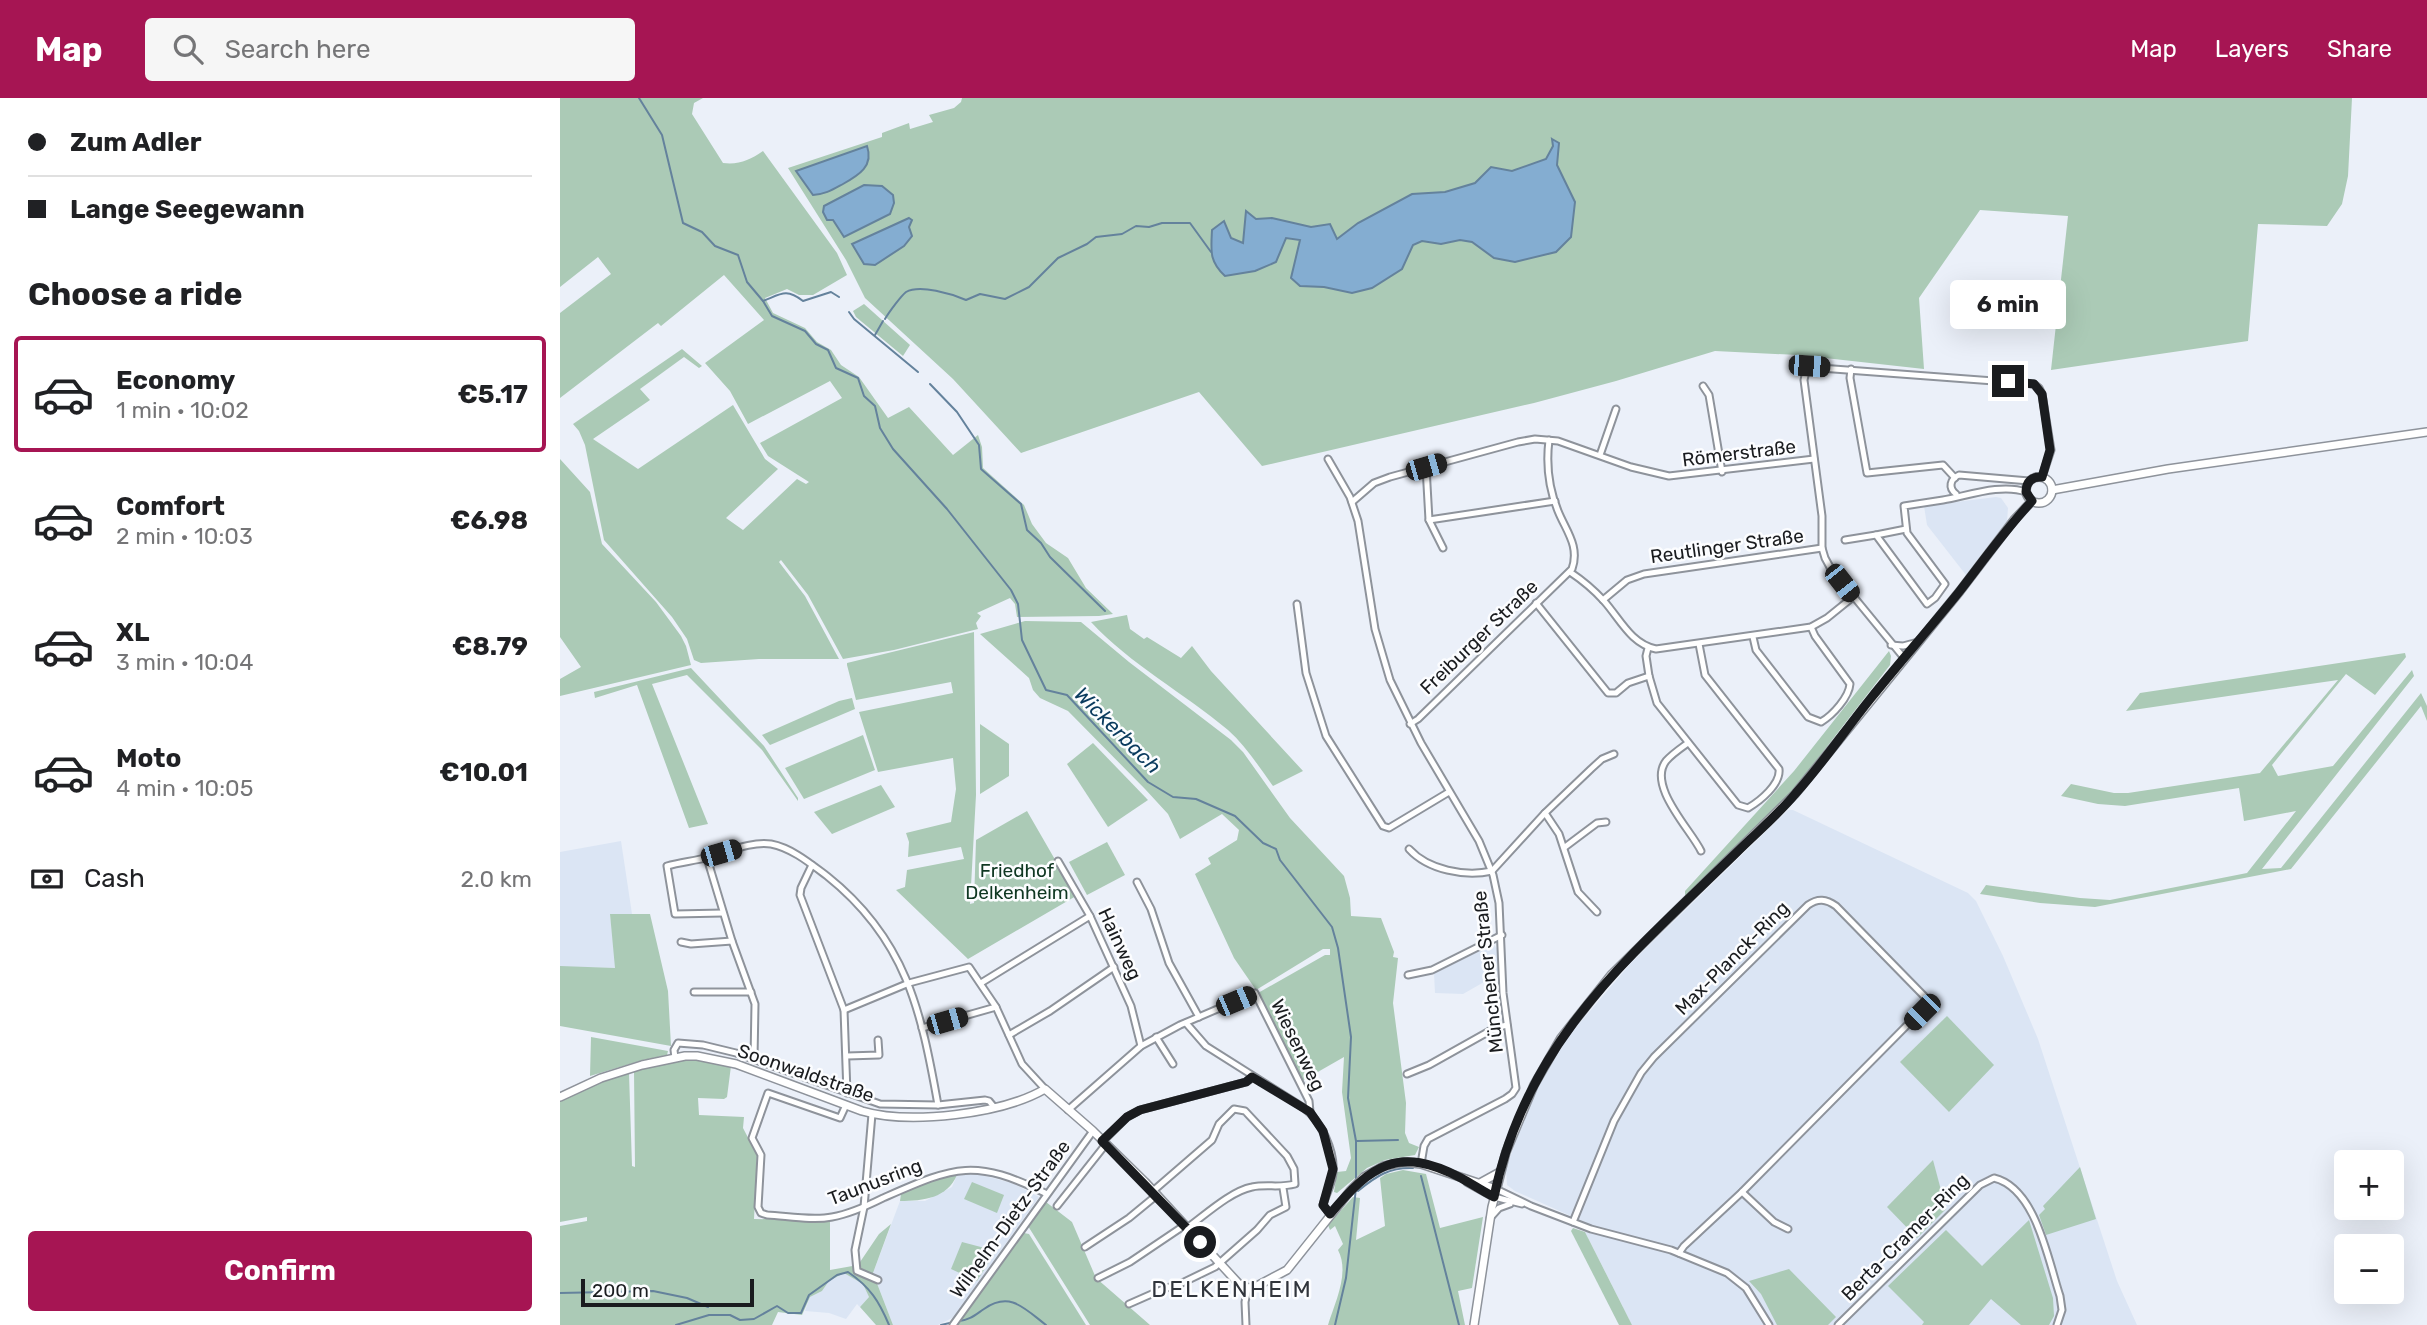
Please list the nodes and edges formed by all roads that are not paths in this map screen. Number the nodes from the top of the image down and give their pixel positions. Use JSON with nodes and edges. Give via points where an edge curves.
{"nodes":[{"id":1,"x":1851,"y":369,"type":"junction"},
{"id":2,"x":1703,"y":386,"type":"dead end"},
{"id":3,"x":1616,"y":409,"type":"dead end"},
{"id":4,"x":2427,"y":432,"type":"edge"},
{"id":5,"x":1549,"y":440,"type":"junction"},
{"id":6,"x":1600,"y":455,"type":"junction"},
{"id":7,"x":1328,"y":459,"type":"dead end"},
{"id":8,"x":1814,"y":460,"type":"junction"},
{"id":9,"x":1426,"y":467,"type":"junction"},
{"id":10,"x":1722,"y":471,"type":"junction"},
{"id":11,"x":2042,"y":477,"type":"junction"},
{"id":12,"x":1955,"y":478,"type":"junction"},
{"id":13,"x":2029,"y":481,"type":"junction"},
{"id":14,"x":2052,"y":490,"type":"junction"},
{"id":15,"x":2026,"y":492,"type":"junction"},
{"id":16,"x":1956,"y":494,"type":"junction"},
{"id":17,"x":2032,"y":501,"type":"junction"},
{"id":18,"x":1352,"y":502,"type":"junction"},
{"id":19,"x":1555,"y":502,"type":"junction"},
{"id":20,"x":1429,"y":520,"type":"junction"},
{"id":21,"x":1906,"y":529,"type":"junction"},
{"id":22,"x":1876,"y":535,"type":"junction"},
{"id":23,"x":1846,"y":540,"type":"dead end"},
{"id":24,"x":1443,"y":548,"type":"dead end"},
{"id":25,"x":1822,"y":548,"type":"junction"},
{"id":26,"x":1570,"y":572,"type":"junction"},
{"id":27,"x":1853,"y":597,"type":"junction"},
{"id":28,"x":1603,"y":600,"type":"junction"},
{"id":29,"x":1536,"y":603,"type":"junction"},
{"id":30,"x":1297,"y":604,"type":"dead end"},
{"id":31,"x":1811,"y":627,"type":"junction"},
{"id":32,"x":1753,"y":636,"type":"junction"},
{"id":33,"x":1917,"y":642,"type":"junction"},
{"id":34,"x":1699,"y":644,"type":"junction"},
{"id":35,"x":1891,"y":645,"type":"junction"},
{"id":36,"x":1648,"y":648,"type":"junction"},
{"id":37,"x":1904,"y":658,"type":"junction"},
{"id":38,"x":1649,"y":677,"type":"junction"},
{"id":39,"x":1410,"y":724,"type":"junction"},
{"id":40,"x":1688,"y":743,"type":"junction"},
{"id":41,"x":1614,"y":754,"type":"dead end"},
{"id":42,"x":1450,"y":792,"type":"junction"},
{"id":43,"x":1545,"y":813,"type":"junction"},
{"id":44,"x":1606,"y":822,"type":"dead end"},
{"id":45,"x":1564,"y":847,"type":"junction"},
{"id":46,"x":1409,"y":849,"type":"dead end"},
{"id":47,"x":1702,"y":851,"type":"dead end"},
{"id":48,"x":707,"y":858,"type":"junction"},
{"id":49,"x":1058,"y":861,"type":"dead end"},
{"id":50,"x":812,"y":865,"type":"junction"},
{"id":51,"x":1492,"y":871,"type":"junction"},
{"id":52,"x":1138,"y":882,"type":"dead end"},
{"id":53,"x":1597,"y":912,"type":"dead end"},
{"id":54,"x":723,"y":913,"type":"junction"},
{"id":55,"x":1090,"y":916,"type":"junction"},
{"id":56,"x":1502,"y":935,"type":"junction"},
{"id":57,"x":732,"y":941,"type":"junction"},
{"id":58,"x":681,"y":942,"type":"dead end"},
{"id":59,"x":1114,"y":967,"type":"junction"},
{"id":60,"x":1408,"y":975,"type":"dead end"},
{"id":61,"x":981,"y":982,"type":"junction"},
{"id":62,"x":909,"y":983,"type":"junction"},
{"id":63,"x":694,"y":992,"type":"dead end"},
{"id":64,"x":751,"y":992,"type":"junction"},
{"id":65,"x":996,"y":1007,"type":"junction"},
{"id":66,"x":844,"y":1010,"type":"junction"},
{"id":67,"x":1199,"y":1017,"type":"junction"},
{"id":68,"x":1186,"y":1023,"type":"junction"},
{"id":69,"x":1507,"y":1024,"type":"junction"},
{"id":70,"x":922,"y":1028,"type":"junction"},
{"id":71,"x":1009,"y":1035,"type":"junction"},
{"id":72,"x":1156,"y":1037,"type":"junction"},
{"id":73,"x":878,"y":1040,"type":"dead end"},
{"id":74,"x":1140,"y":1046,"type":"junction"},
{"id":75,"x":847,"y":1056,"type":"junction"},
{"id":76,"x":675,"y":1058,"type":"junction"},
{"id":77,"x":754,"y":1059,"type":"junction"},
{"id":78,"x":1173,"y":1064,"type":"dead end"},
{"id":79,"x":1407,"y":1074,"type":"dead end"},
{"id":80,"x":1252,"y":1077,"type":"junction"},
{"id":81,"x":1045,"y":1089,"type":"junction"},
{"id":82,"x":847,"y":1093,"type":"junction"},
{"id":83,"x":560,"y":1097,"type":"edge"},
{"id":84,"x":846,"y":1105,"type":"junction"},
{"id":85,"x":938,"y":1105,"type":"junction"},
{"id":86,"x":993,"y":1107,"type":"junction"},
{"id":87,"x":1068,"y":1110,"type":"junction"},
{"id":88,"x":1310,"y":1112,"type":"junction"},
{"id":89,"x":872,"y":1114,"type":"junction"},
{"id":90,"x":1093,"y":1131,"type":"junction"},
{"id":91,"x":1104,"y":1142,"type":"junction"},
{"id":92,"x":1421,"y":1164,"type":"junction"},
{"id":93,"x":1500,"y":1171,"type":"junction"},
{"id":94,"x":1461,"y":1178,"type":"junction"},
{"id":95,"x":1480,"y":1184,"type":"junction"},
{"id":96,"x":1283,"y":1188,"type":"junction"},
{"id":97,"x":1742,"y":1192,"type":"junction"},
{"id":98,"x":1495,"y":1193,"type":"junction"},
{"id":99,"x":1047,"y":1194,"type":"junction"},
{"id":100,"x":1155,"y":1194,"type":"junction"},
{"id":101,"x":1513,"y":1203,"type":"junction"},
{"id":102,"x":1057,"y":1206,"type":"dead end"},
{"id":103,"x":1531,"y":1206,"type":"junction"},
{"id":104,"x":864,"y":1207,"type":"junction"},
{"id":105,"x":1330,"y":1214,"type":"junction"},
{"id":106,"x":1490,"y":1218,"type":"junction"},
{"id":107,"x":1573,"y":1222,"type":"junction"},
{"id":108,"x":1186,"y":1227,"type":"junction"},
{"id":109,"x":1788,"y":1229,"type":"dead end"},
{"id":110,"x":1085,"y":1247,"type":"dead end"},
{"id":111,"x":1679,"y":1253,"type":"junction"},
{"id":112,"x":1220,"y":1263,"type":"junction"},
{"id":113,"x":1098,"y":1278,"type":"dead end"},
{"id":114,"x":878,"y":1280,"type":"dead end"},
{"id":115,"x":1251,"y":1287,"type":"junction"},
{"id":116,"x":1129,"y":1304,"type":"dead end"},
{"id":117,"x":953,"y":1325,"type":"edge"},
{"id":118,"x":1246,"y":1325,"type":"edge"},
{"id":119,"x":1474,"y":1325,"type":"edge"},
{"id":120,"x":1769,"y":1325,"type":"edge"},
{"id":121,"x":1838,"y":1325,"type":"edge"},
{"id":122,"x":2057,"y":1325,"type":"edge"}],
"edges":[{"from":1,"to":8,"type":"street","via":[[1807,367],[1804,380]]},
{"from":1,"to":11,"type":"street","via":[[2036,385],[2042,394],[2050,450]]},
{"from":1,"to":12,"type":"street","via":[[1867,473],[1943,465]]},
{"from":2,"to":10,"type":"street","via":[[1709,395]]},
{"from":3,"to":6,"type":"street"},
{"from":4,"to":14,"type":"main road"},
{"from":5,"to":6,"type":"street","name":"Römerstraße"},
{"from":5,"to":9,"type":"street","name":"Römerstraße","via":[[1518,442]]},
{"from":5,"to":19,"type":"street","via":[[1549,480]]},
{"from":6,"to":10,"type":"street","name":"Römerstraße","via":[[1659,475]]},
{"from":7,"to":18,"type":"street","name":"Münchener Straße"},
{"from":8,"to":10,"type":"street","name":"Römerstraße"},
{"from":8,"to":25,"type":"street"},
{"from":9,"to":18,"type":"street","name":"Römerstraße","via":[[1374,483]]},
{"from":9,"to":20,"type":"street"},
{"from":11,"to":13,"type":"main road"},
{"from":11,"to":14,"type":"main road"},
{"from":12,"to":13,"type":"street"},
{"from":12,"to":16,"type":"street","via":[[1951,487]]},
{"from":13,"to":15,"type":"main road"},
{"from":14,"to":17,"type":"main road","via":[[2044,503]]},
{"from":15,"to":16,"type":"street"},
{"from":15,"to":17,"type":"main road"},
{"from":16,"to":21,"type":"street","via":[[1904,506]]},
{"from":17,"to":33,"type":"main road"},
{"from":18,"to":39,"type":"street","name":"Münchener Straße","via":[[1375,629]]},
{"from":19,"to":20,"type":"street"},
{"from":19,"to":26,"type":"street","via":[[1572,539],[1575,559]]},
{"from":20,"to":24,"type":"street"},
{"from":21,"to":22,"type":"street"},
{"from":21,"to":22,"type":"street","via":[[1945,584],[1927,604]]},
{"from":22,"to":23,"type":"street"},
{"from":25,"to":27,"type":"street","via":[[1827,563]]},
{"from":25,"to":28,"type":"street","name":"Reutlinger Straße","via":[[1644,574],[1628,580]]},
{"from":26,"to":28,"type":"street"},
{"from":26,"to":29,"type":"street","name":"Freiburger Straße"},
{"from":27,"to":31,"type":"street"},
{"from":27,"to":35,"type":"street"},
{"from":28,"to":36,"type":"street"},
{"from":29,"to":38,"type":"street","via":[[1608,693]]},
{"from":29,"to":39,"type":"street","name":"Freiburger Straße"},
{"from":30,"to":42,"type":"street","via":[[1306,673],[1326,736],[1382,826],[1390,828]]},
{"from":31,"to":32,"type":"street"},
{"from":31,"to":32,"type":"street","via":[[1850,684],[1821,722],[1808,717],[1756,650]]},
{"from":32,"to":34,"type":"street"},
{"from":33,"to":35,"type":"street"},
{"from":33,"to":37,"type":"main road"},
{"from":34,"to":36,"type":"street"},
{"from":34,"to":40,"type":"street","via":[[1706,675],[1779,769],[1779,779],[1751,807],[1741,807]]},
{"from":35,"to":37,"type":"street"},
{"from":36,"to":38,"type":"street"},
{"from":37,"to":93,"type":"main road","via":[[1795,794],[1585,1006],[1534,1085]]},
{"from":38,"to":40,"type":"street","via":[[1657,703]]},
{"from":39,"to":42,"type":"street","name":"Münchener Straße"},
{"from":40,"to":47,"type":"street","via":[[1666,761],[1662,781],[1673,808]]},
{"from":41,"to":43,"type":"street","via":[[1602,758]]},
{"from":42,"to":51,"type":"street","name":"Münchener Straße"},
{"from":43,"to":45,"type":"street"},
{"from":43,"to":51,"type":"street"},
{"from":44,"to":45,"type":"street","via":[[1597,823]]},
{"from":45,"to":53,"type":"street","via":[[1578,892]]},
{"from":46,"to":51,"type":"street","via":[[1447,871]]},
{"from":48,"to":50,"type":"street","via":[[769,844]]},
{"from":48,"to":54,"type":"street"},
{"from":48,"to":54,"type":"street","via":[[667,866],[675,914]]},
{"from":49,"to":55,"type":"street","name":"Hainweg"},
{"from":50,"to":62,"type":"street","via":[[858,904],[889,942]]},
{"from":50,"to":66,"type":"street","via":[[800,895]]},
{"from":51,"to":56,"type":"street","name":"Münchener Straße"},
{"from":52,"to":67,"type":"street","via":[[1169,963]]},
{"from":54,"to":57,"type":"street"},
{"from":55,"to":59,"type":"street","name":"Hainweg"},
{"from":55,"to":61,"type":"street"},
{"from":56,"to":60,"type":"street","via":[[1432,970]]},
{"from":56,"to":69,"type":"street","name":"Münchener Straße"},
{"from":57,"to":58,"type":"street"},
{"from":57,"to":64,"type":"street"},
{"from":59,"to":71,"type":"street"},
{"from":59,"to":74,"type":"street","name":"Hainweg","via":[[1131,1006]]},
{"from":61,"to":62,"type":"street","via":[[969,967]]},
{"from":61,"to":65,"type":"street"},
{"from":62,"to":66,"type":"street"},
{"from":62,"to":70,"type":"street"},
{"from":63,"to":64,"type":"street"},
{"from":64,"to":77,"type":"street","via":[[757,1012]]},
{"from":65,"to":70,"type":"street"},
{"from":65,"to":71,"type":"street"},
{"from":66,"to":75,"type":"street"},
{"from":67,"to":68,"type":"street"},
{"from":67,"to":88,"type":"street","name":"Wiesenweg","via":[[1255,993],[1309,1101]]},
{"from":68,"to":72,"type":"street"},
{"from":68,"to":80,"type":"street","via":[[1206,1046]]},
{"from":69,"to":79,"type":"street"},
{"from":69,"to":92,"type":"street","name":"Münchener Straße","via":[[1515,1091],[1428,1139]]},
{"from":70,"to":85,"type":"street"},
{"from":71,"to":81,"type":"street","via":[[1022,1064]]},
{"from":72,"to":74,"type":"street"},
{"from":72,"to":78,"type":"street"},
{"from":73,"to":75,"type":"street","via":[[879,1055]]},
{"from":74,"to":87,"type":"street"},
{"from":75,"to":82,"type":"street"},
{"from":76,"to":77,"type":"street","via":[[675,1046],[681,1042]]},
{"from":76,"to":83,"type":"main road","name":"Soonwaldstraße","via":[[601,1078]]},
{"from":76,"to":84,"type":"main road","name":"Soonwaldstraße","via":[[722,1060]]},
{"from":77,"to":82,"type":"street"},
{"from":80,"to":88,"type":"street"},
{"from":80,"to":91,"type":"street","via":[[1140,1110]]},
{"from":81,"to":86,"type":"main road","name":"Soonwaldstraße"},
{"from":81,"to":87,"type":"main road"},
{"from":82,"to":85,"type":"street","via":[[884,1104]]},
{"from":84,"to":89,"type":"main road","name":"Soonwaldstraße"},
{"from":84,"to":104,"type":"street","name":"Taunusring","via":[[840,1118],[769,1092],[752,1138],[761,1154],[758,1207],[764,1214],[827,1218]]},
{"from":85,"to":86,"type":"street","via":[[985,1100]]},
{"from":86,"to":89,"type":"main road","name":"Soonwaldstraße","via":[[946,1116]]},
{"from":87,"to":90,"type":"main road"},
{"from":88,"to":105,"type":"street","name":"Wiesenweg","via":[[1323,1131],[1332,1160],[1323,1205]]},
{"from":89,"to":104,"type":"street"},
{"from":90,"to":91,"type":"main road"},
{"from":90,"to":99,"type":"street","name":"Wilhelm-Dietz-Straße"},
{"from":91,"to":100,"type":"main road"},
{"from":91,"to":102,"type":"street"},
{"from":92,"to":94,"type":"main road"},
{"from":92,"to":105,"type":"main road","via":[[1395,1163],[1374,1170]]},
{"from":93,"to":95,"type":"main road"},
{"from":93,"to":98,"type":"main road"},
{"from":94,"to":95,"type":"main road"},
{"from":94,"to":98,"type":"main road"},
{"from":95,"to":98,"type":"main road"},
{"from":96,"to":100,"type":"street","via":[[1295,1184],[1287,1156],[1245,1111],[1234,1109],[1219,1124],[1212,1140]]},
{"from":96,"to":108,"type":"street","via":[[1240,1190]]},
{"from":96,"to":112,"type":"street","via":[[1286,1207],[1270,1215]]},
{"from":97,"to":107,"type":"street","name":"Max-Planck-Ring","via":[[1926,1004],[1926,998],[1825,900],[1808,905],[1649,1062],[1623,1103]]},
{"from":97,"to":109,"type":"street"},
{"from":97,"to":111,"type":"street","name":"Max-Planck-Ring"},
{"from":98,"to":101,"type":"street"},
{"from":98,"to":103,"type":"street"},
{"from":98,"to":106,"type":"main road"},
{"from":99,"to":104,"type":"street","name":"Taunusring","via":[[1010,1177],[966,1170],[932,1177]]},
{"from":99,"to":117,"type":"street","name":"Wilhelm-Dietz-Straße"},
{"from":100,"to":108,"type":"main road"},
{"from":100,"to":110,"type":"street"},
{"from":101,"to":103,"type":"street"},
{"from":101,"to":106,"type":"street"},
{"from":103,"to":107,"type":"street"},
{"from":104,"to":114,"type":"street","via":[[855,1250],[856,1270]]},
{"from":105,"to":115,"type":"main road","via":[[1291,1267]]},
{"from":106,"to":119,"type":"main road"},
{"from":107,"to":111,"type":"street"},
{"from":108,"to":112,"type":"main road"},
{"from":108,"to":113,"type":"street"},
{"from":111,"to":120,"type":"street","via":[[1739,1282]]},
{"from":112,"to":115,"type":"main road","via":[[1239,1284]]},
{"from":112,"to":116,"type":"street"},
{"from":115,"to":118,"type":"street","via":[[1245,1302]]},
{"from":121,"to":122,"type":"street","name":"Berta-Cramer-Ring","via":[[1980,1185],[1994,1178],[2008,1184],[2033,1214],[2060,1296]]}]}
